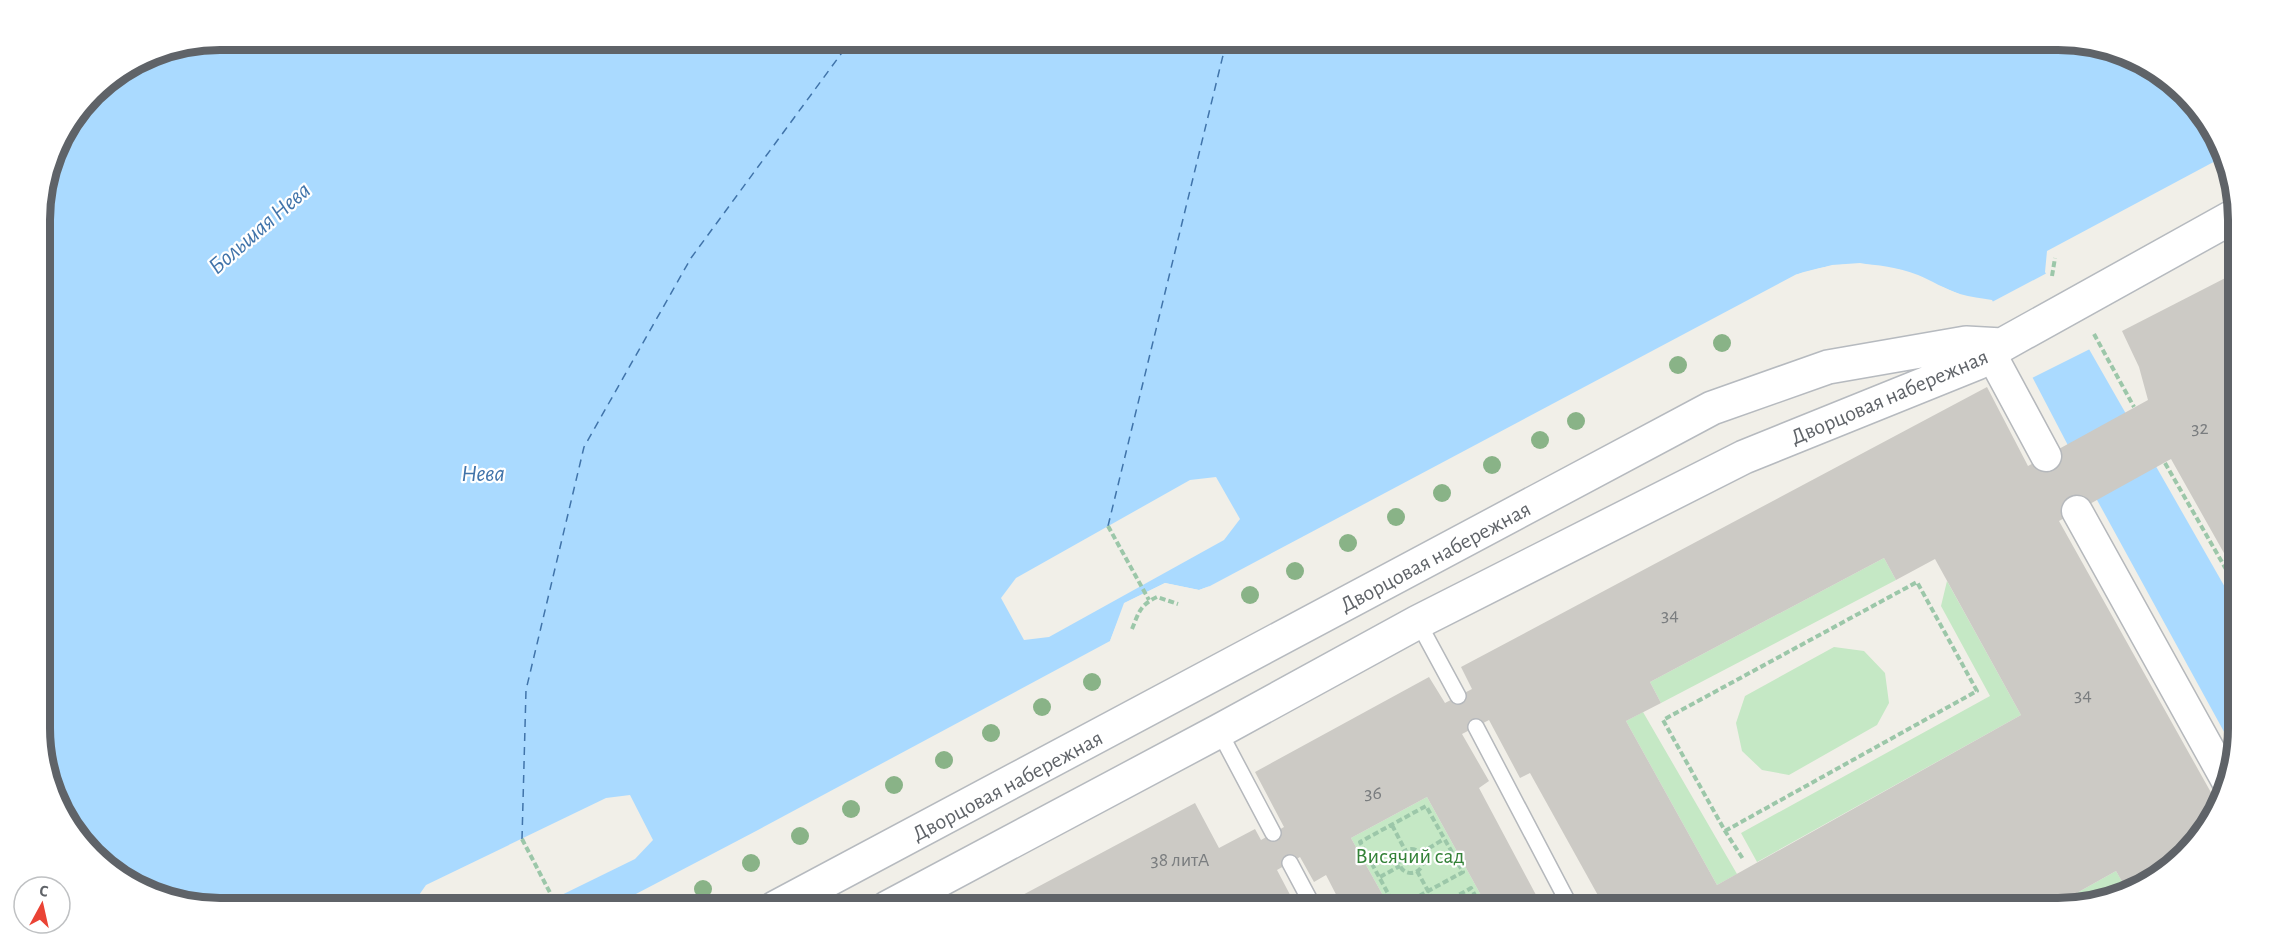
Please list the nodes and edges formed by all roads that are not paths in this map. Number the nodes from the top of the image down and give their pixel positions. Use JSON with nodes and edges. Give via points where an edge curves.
{"nodes":[{"id":1,"x":2228,"y":219,"type":"edge"},
{"id":2,"x":1997,"y":350,"type":"junction"},
{"id":3,"x":2046,"y":456,"type":"dead end"},
{"id":4,"x":2076,"y":511,"type":"dead end"},
{"id":5,"x":1418,"y":622,"type":"junction"},
{"id":6,"x":1458,"y":696,"type":"dead end"},
{"id":7,"x":1476,"y":728,"type":"dead end"},
{"id":8,"x":1219,"y":731,"type":"junction"},
{"id":9,"x":2221,"y":770,"type":"edge"},
{"id":10,"x":1273,"y":833,"type":"dead end"},
{"id":11,"x":1290,"y":863,"type":"dead end"},
{"id":12,"x":1308,"y":897,"type":"edge"},
{"id":13,"x":1565,"y":897,"type":"edge"},
{"id":14,"x":794,"y":898,"type":"edge"},
{"id":15,"x":906,"y":898,"type":"edge"}],
"edges":[{"from":1,"to":2,"type":"main road"},
{"from":2,"to":3,"type":"street"},
{"from":2,"to":5,"type":"main road","name":"Дворцовая набережная","via":[[1977,363],[1744,456]]},
{"from":2,"to":14,"type":"main road","name":"Дворцовая набережная","via":[[1966,343],[1828,367],[1712,408]]},
{"from":4,"to":9,"type":"street"},
{"from":5,"to":6,"type":"lane"},
{"from":5,"to":8,"type":"main road","name":"Дворцовая набережная"},
{"from":7,"to":13,"type":"lane"},
{"from":8,"to":10,"type":"lane"},
{"from":8,"to":15,"type":"main road","name":"Дворцовая набережная"},
{"from":11,"to":12,"type":"lane"}]}
